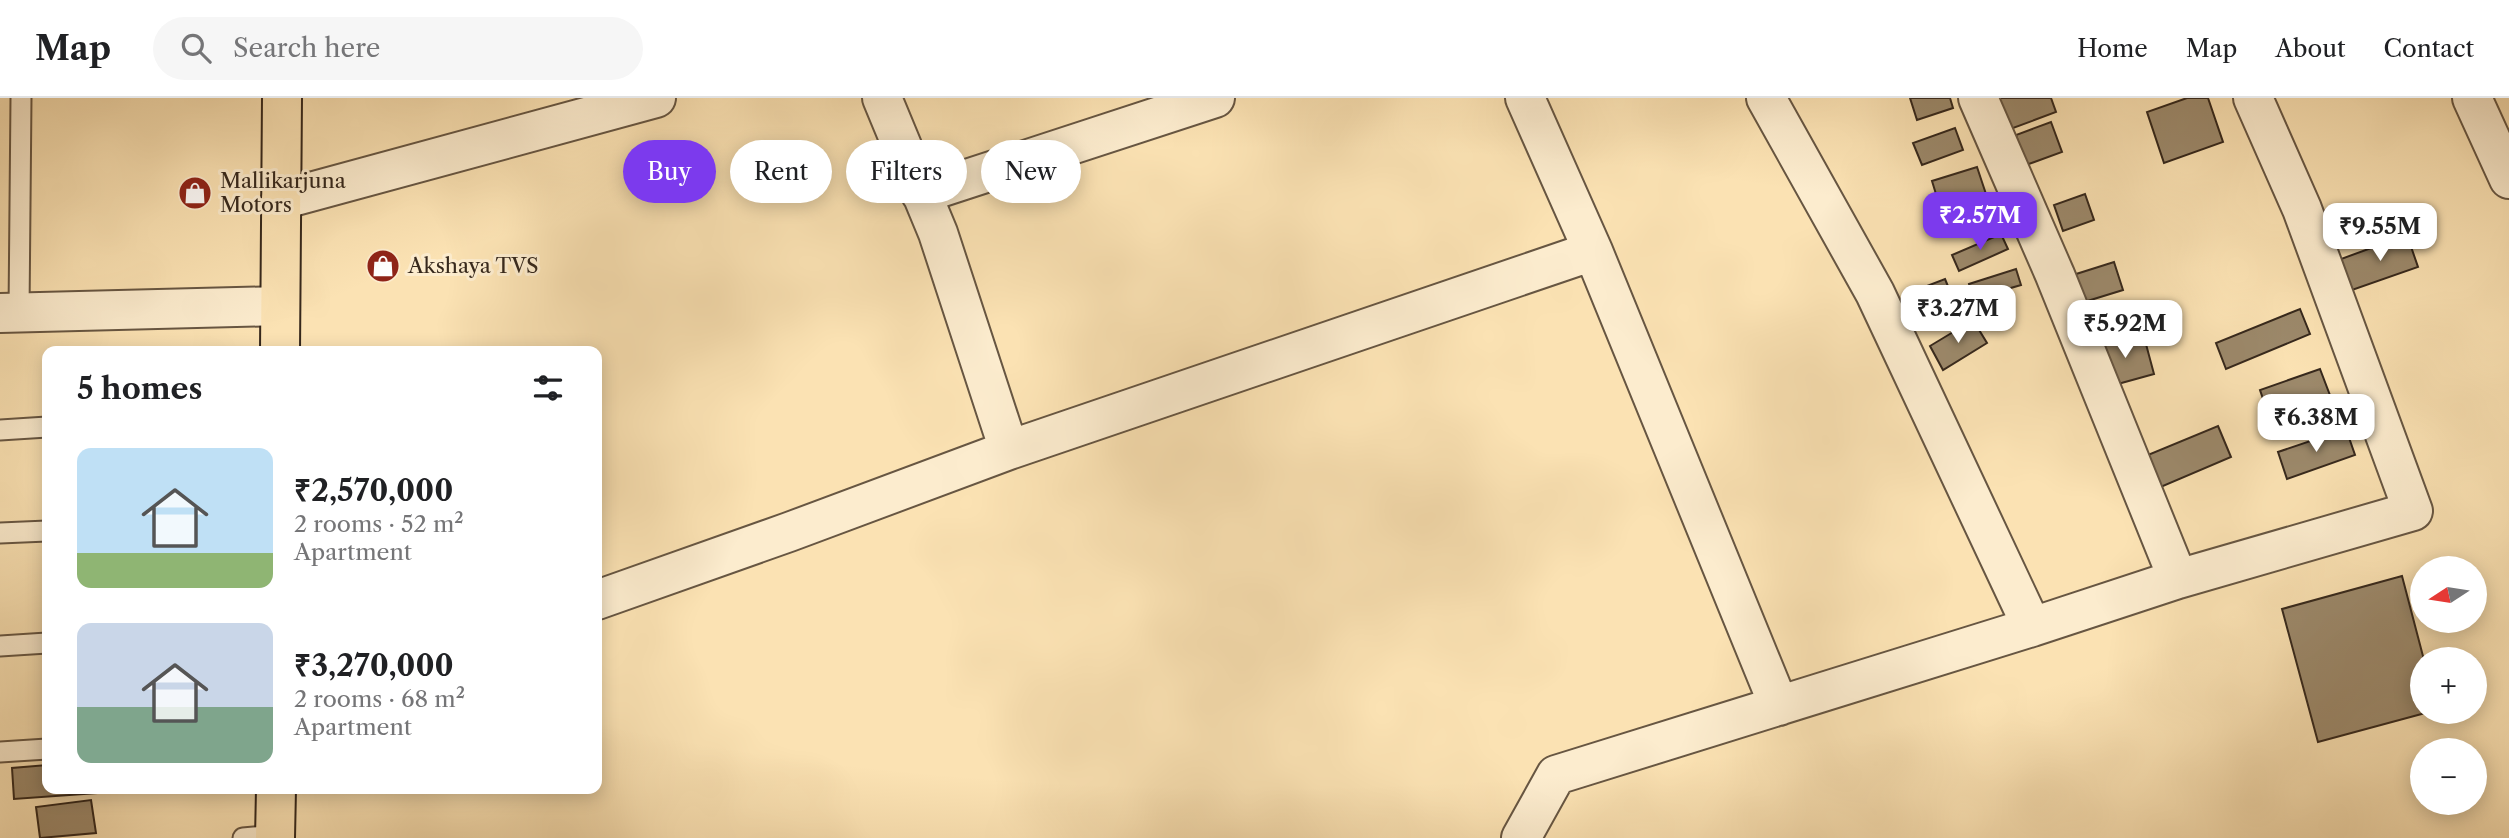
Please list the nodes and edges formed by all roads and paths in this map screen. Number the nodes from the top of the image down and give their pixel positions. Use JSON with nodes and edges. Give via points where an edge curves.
{"nodes":[{"id":1,"x":21,"y":98,"type":"edge"},
{"id":2,"x":282,"y":98,"type":"edge"},
{"id":3,"x":656,"y":98,"type":"edge"},
{"id":4,"x":883,"y":98,"type":"edge"},
{"id":5,"x":1215,"y":98,"type":"edge"},
{"id":6,"x":1525,"y":98,"type":"edge"},
{"id":7,"x":1766,"y":98,"type":"edge"},
{"id":8,"x":1978,"y":98,"type":"edge"},
{"id":9,"x":2253,"y":98,"type":"edge"},
{"id":10,"x":2472,"y":98,"type":"edge"},
{"id":11,"x":900,"y":140,"type":"edge"},
{"id":12,"x":967,"y":179,"type":"edge"},
{"id":13,"x":2509,"y":179,"type":"edge"},
{"id":14,"x":281,"y":200,"type":"junction"},
{"id":15,"x":925,"y":203,"type":"edge"},
{"id":16,"x":1593,"y":251,"type":"junction"},
{"id":17,"x":280,"y":306,"type":"junction"},
{"id":18,"x":9,"y":313,"type":"edge"},
{"id":19,"x":279,"y":346,"type":"edge"},
{"id":20,"x":42,"y":426,"type":"edge"},
{"id":21,"x":0,"y":430,"type":"edge"},
{"id":22,"x":1009,"y":450,"type":"junction"},
{"id":23,"x":42,"y":531,"type":"edge"},
{"id":24,"x":0,"y":534,"type":"edge"},
{"id":25,"x":2178,"y":579,"type":"junction"},
{"id":26,"x":602,"y":598,"type":"edge"},
{"id":27,"x":2032,"y":627,"type":"junction"},
{"id":28,"x":42,"y":643,"type":"edge"},
{"id":29,"x":0,"y":646,"type":"edge"},
{"id":30,"x":1779,"y":706,"type":"junction"},
{"id":31,"x":42,"y":749,"type":"edge"},
{"id":32,"x":0,"y":752,"type":"edge"},
{"id":33,"x":275,"y":794,"type":"edge"},
{"id":34,"x":264,"y":837,"type":"edge"},
{"id":35,"x":1521,"y":838,"type":"edge"}],
"edges":[{"from":1,"to":18,"type":"lane"},
{"from":2,"to":14,"type":"main road"},
{"from":3,"to":14,"type":"street"},
{"from":4,"to":11,"type":"street"},
{"from":5,"to":12,"type":"street"},
{"from":6,"to":16,"type":"street"},
{"from":7,"to":27,"type":"street","via":[[1875,293]]},
{"from":8,"to":25,"type":"street","via":[[2056,275]]},
{"from":9,"to":25,"type":"street","via":[[2302,209],[2413,511]]},
{"from":10,"to":13,"type":"street"},
{"from":14,"to":17,"type":"main road"},
{"from":15,"to":22,"type":"street"},
{"from":16,"to":22,"type":"street"},
{"from":16,"to":30,"type":"street"},
{"from":17,"to":18,"type":"street"},
{"from":17,"to":19,"type":"main road"},
{"from":20,"to":21,"type":"lane"},
{"from":22,"to":26,"type":"street"},
{"from":23,"to":24,"type":"lane"},
{"from":25,"to":27,"type":"street"},
{"from":27,"to":30,"type":"street"},
{"from":28,"to":29,"type":"lane"},
{"from":30,"to":35,"type":"street","via":[[1556,775]]},
{"from":31,"to":32,"type":"lane"},
{"from":33,"to":34,"type":"main road"}]}
